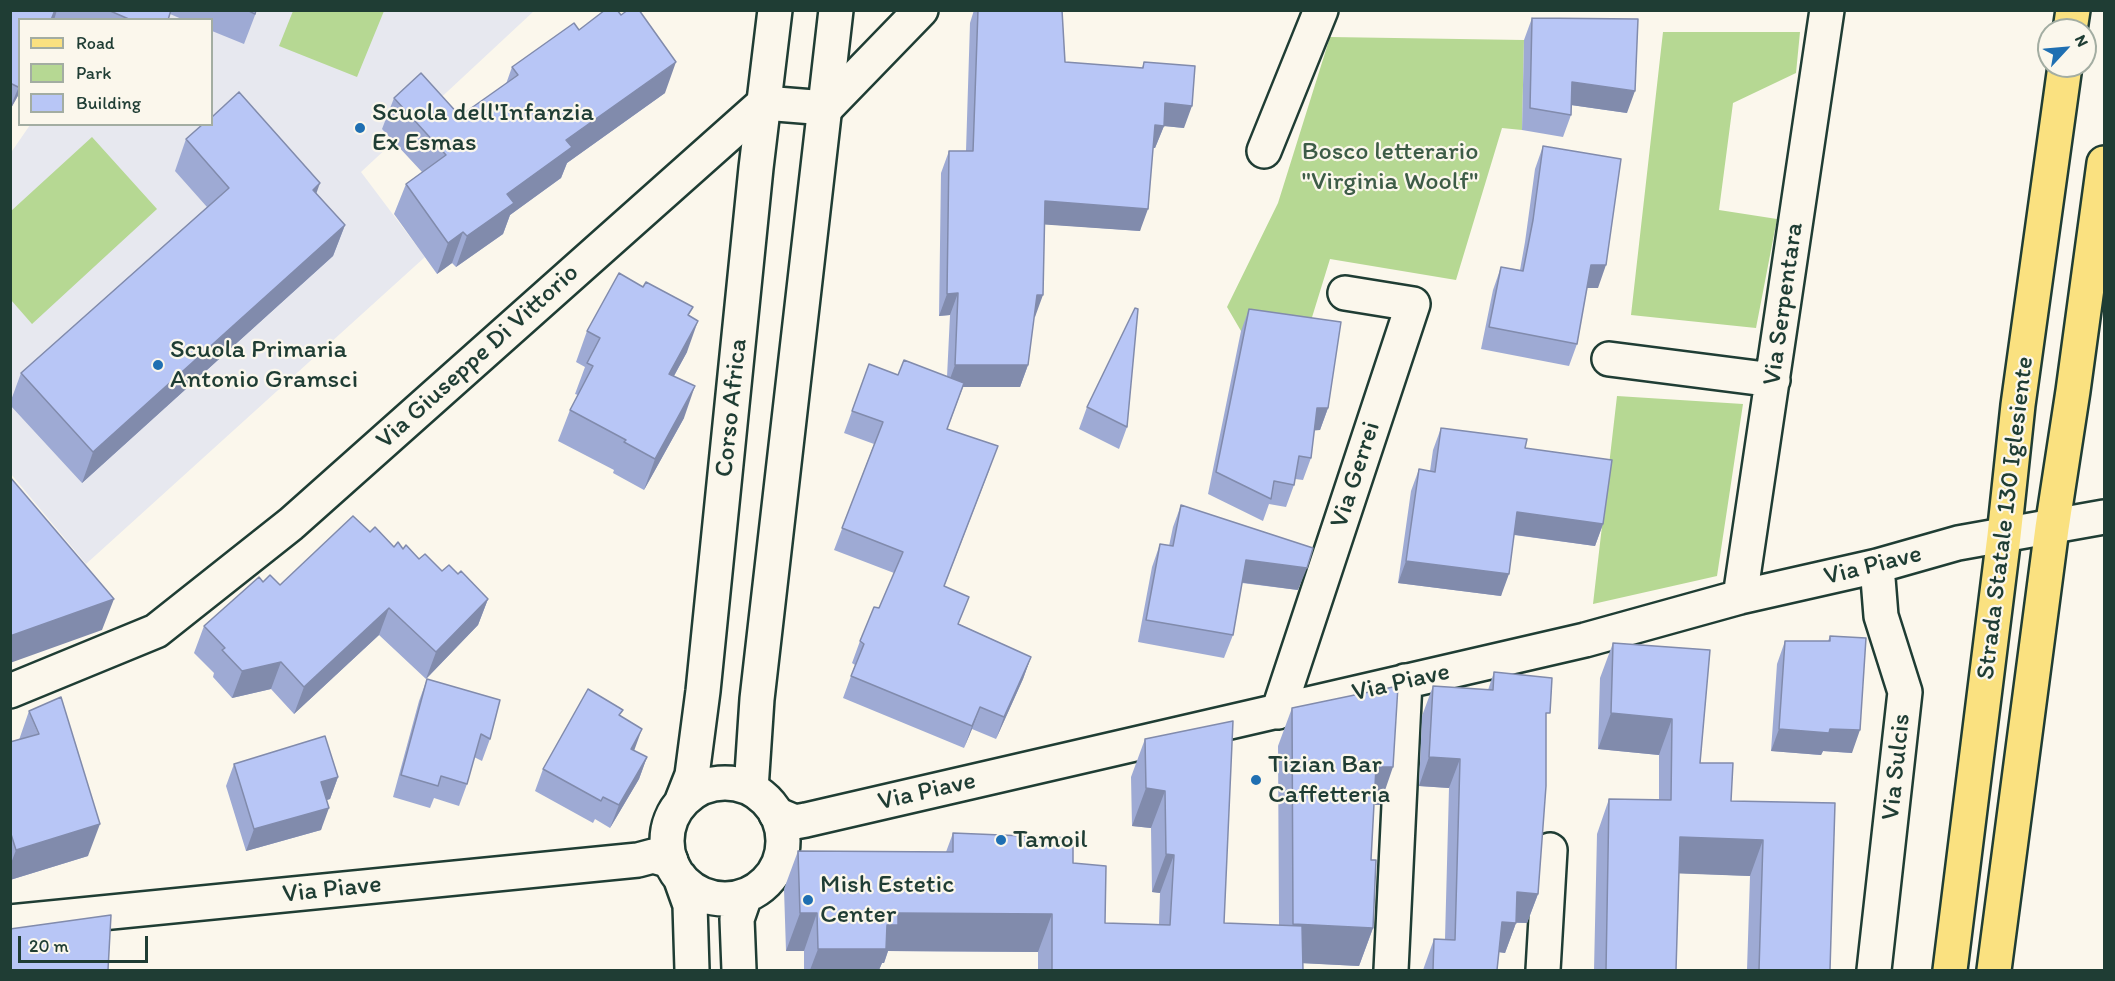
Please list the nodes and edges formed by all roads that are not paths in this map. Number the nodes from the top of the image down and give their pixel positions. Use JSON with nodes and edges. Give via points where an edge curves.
{"nodes":[{"id":1,"x":775,"y":10,"type":"edge"},
{"id":2,"x":836,"y":10,"type":"edge"},
{"id":3,"x":921,"y":10,"type":"edge"},
{"id":4,"x":1321,"y":10,"type":"edge"},
{"id":5,"x":1827,"y":10,"type":"edge"},
{"id":6,"x":2063,"y":78,"type":"edge"},
{"id":7,"x":764,"y":103,"type":"junction"},
{"id":8,"x":826,"y":108,"type":"junction"},
{"id":9,"x":1264,"y":151,"type":"dead end"},
{"id":10,"x":2104,"y":163,"type":"edge"},
{"id":11,"x":1345,"y":293,"type":"dead end"},
{"id":12,"x":1609,"y":359,"type":"dead end"},
{"id":13,"x":1773,"y":380,"type":"junction"},
{"id":14,"x":2104,"y":517,"type":"edge"},
{"id":15,"x":2052,"y":528,"type":"junction"},
{"id":16,"x":2004,"y":536,"type":"junction"},
{"id":17,"x":1877,"y":566,"type":"junction"},
{"id":18,"x":1740,"y":597,"type":"junction"},
{"id":19,"x":1405,"y":681,"type":"junction"},
{"id":20,"x":10,"y":691,"type":"edge"},
{"id":21,"x":1278,"y":712,"type":"junction"},
{"id":22,"x":751,"y":789,"type":"junction"},
{"id":23,"x":681,"y":803,"type":"junction"},
{"id":24,"x":785,"y":825,"type":"junction"},
{"id":25,"x":1550,"y":850,"type":"dead end"},
{"id":26,"x":668,"y":858,"type":"junction"},
{"id":27,"x":745,"y":896,"type":"junction"},
{"id":28,"x":10,"y":922,"type":"edge"},
{"id":29,"x":692,"y":970,"type":"edge"},
{"id":30,"x":739,"y":970,"type":"edge"},
{"id":31,"x":1391,"y":970,"type":"edge"},
{"id":32,"x":1543,"y":970,"type":"edge"},
{"id":33,"x":1874,"y":970,"type":"edge"},
{"id":34,"x":1950,"y":970,"type":"edge"},
{"id":35,"x":1994,"y":970,"type":"edge"}],
"edges":[{"from":1,"to":7,"type":"street","name":"Corso Africa"},
{"from":2,"to":8,"type":"street"},
{"from":3,"to":8,"type":"street"},
{"from":4,"to":9,"type":"street"},
{"from":5,"to":13,"type":"street","name":"Via Serpentara"},
{"from":6,"to":16,"type":"main road","name":"Strada Statale 130 Iglesiente"},
{"from":7,"to":8,"type":"street"},
{"from":7,"to":20,"type":"street","name":"Via Giuseppe Di Vittorio","via":[[291,524],[156,631]]},
{"from":7,"to":23,"type":"street","name":"Corso Africa","via":[[703,691],[692,775]]},
{"from":8,"to":22,"type":"street","via":[[757,699]]},
{"from":10,"to":15,"type":"main road","name":"Strada Statale 130 Iglesiente"},
{"from":11,"to":21,"type":"street","name":"Via Gerrei","via":[[1413,304]]},
{"from":12,"to":13,"type":"street"},
{"from":13,"to":18,"type":"street","name":"Via Serpentara"},
{"from":14,"to":15,"type":"street","name":"Via Piave"},
{"from":15,"to":16,"type":"street","name":"Via Piave"},
{"from":15,"to":35,"type":"main road","name":"Strada Statale 130 Iglesiente"},
{"from":16,"to":17,"type":"street","name":"Via Piave","via":[[1958,543]]},
{"from":16,"to":34,"type":"main road","name":"Strada Statale 130 Iglesiente"},
{"from":17,"to":18,"type":"street","name":"Via Piave"},
{"from":17,"to":33,"type":"street","name":"Via Sulcis","via":[[1881,616],[1905,692]]},
{"from":18,"to":19,"type":"street","name":"Via Piave","via":[[1585,640]]},
{"from":19,"to":21,"type":"street","name":"Via Piave"},
{"from":19,"to":31,"type":"street"},
{"from":21,"to":24,"type":"street","name":"Via Piave"},
{"from":22,"to":23,"type":"street","via":[[722,783],[707,786]]},
{"from":22,"to":24,"type":"street","via":[[770,804]]},
{"from":23,"to":26,"type":"street","via":[[674,814]]},
{"from":24,"to":27,"type":"street","via":[[777,868],[758,890]]},
{"from":25,"to":32,"type":"street"},
{"from":26,"to":27,"type":"street","via":[[693,889],[721,899]]},
{"from":26,"to":28,"type":"street","name":"Via Piave"},
{"from":26,"to":29,"type":"street","via":[[690,905]]},
{"from":27,"to":30,"type":"street","via":[[737,919]]}]}
